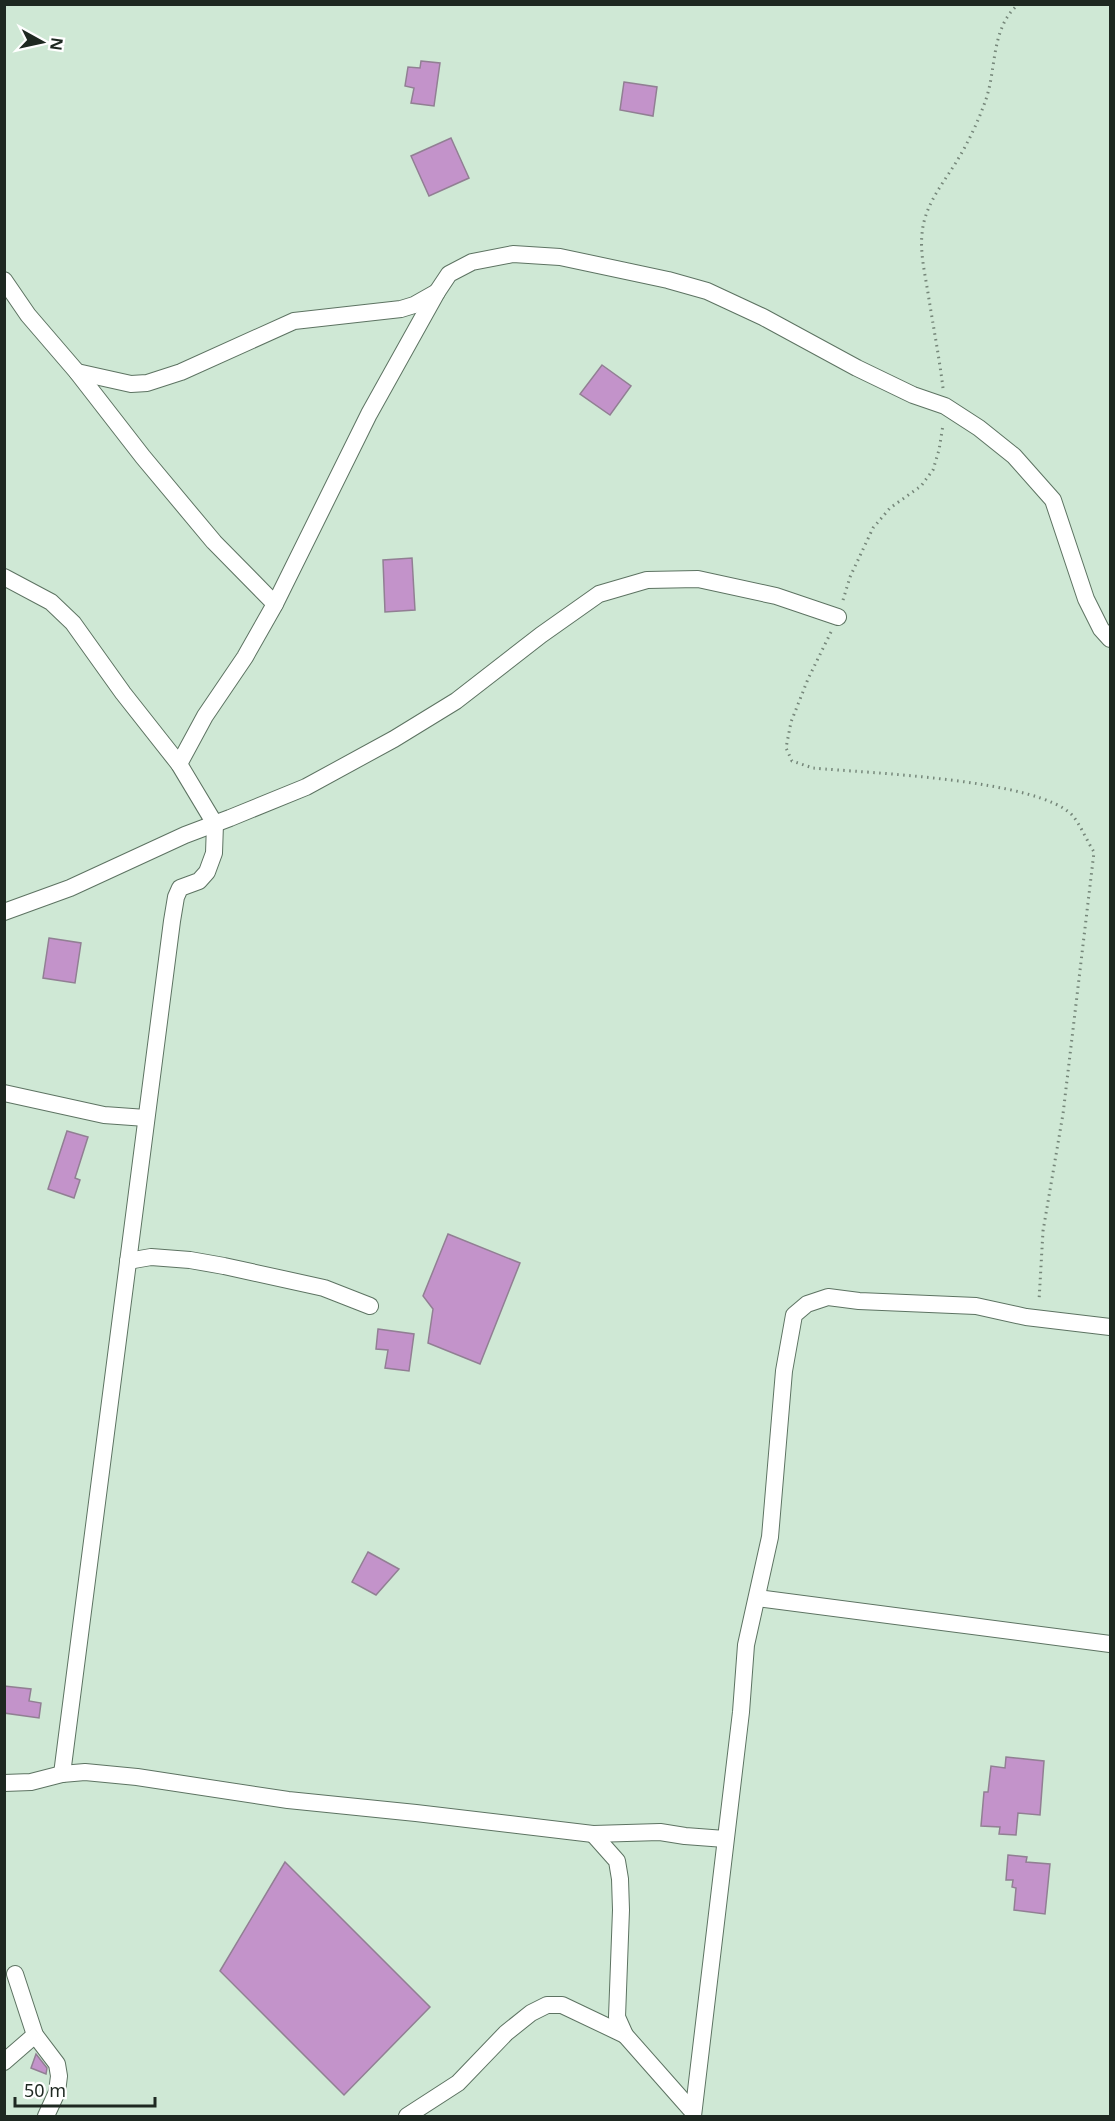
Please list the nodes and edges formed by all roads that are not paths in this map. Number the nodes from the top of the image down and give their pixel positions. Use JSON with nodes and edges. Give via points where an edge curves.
{"nodes":[{"id":1,"x":4,"y":280,"type":"edge"},
{"id":2,"x":436,"y":292,"type":"junction"},
{"id":3,"x":77,"y":372,"type":"junction"},
{"id":4,"x":4,"y":577,"type":"edge"},
{"id":5,"x":275,"y":604,"type":"junction"},
{"id":6,"x":838,"y":616,"type":"road end"},
{"id":7,"x":1110,"y":639,"type":"edge"},
{"id":8,"x":179,"y":764,"type":"junction"},
{"id":9,"x":215,"y":824,"type":"junction"},
{"id":10,"x":4,"y":912,"type":"edge"},
{"id":11,"x":4,"y":1093,"type":"edge"},
{"id":12,"x":146,"y":1118,"type":"junction"},
{"id":13,"x":128,"y":1261,"type":"junction"},
{"id":14,"x":370,"y":1306,"type":"dead end"},
{"id":15,"x":1110,"y":1327,"type":"edge"},
{"id":16,"x":757,"y":1598,"type":"junction"},
{"id":17,"x":1110,"y":1644,"type":"edge"},
{"id":18,"x":62,"y":1774,"type":"junction"},
{"id":19,"x":4,"y":1783,"type":"edge"},
{"id":20,"x":593,"y":1834,"type":"junction"},
{"id":21,"x":725,"y":1839,"type":"junction"},
{"id":22,"x":15,"y":1974,"type":"dead end"},
{"id":23,"x":35,"y":2035,"type":"junction"},
{"id":24,"x":625,"y":2035,"type":"junction"},
{"id":25,"x":4,"y":2062,"type":"edge"},
{"id":26,"x":693,"y":2114,"type":"edge"},
{"id":27,"x":46,"y":2116,"type":"edge"},
{"id":28,"x":406,"y":2116,"type":"edge"}],
"edges":[{"from":1,"to":3,"type":"street"},
{"from":2,"to":3,"type":"street","via":[[401,309],[294,321],[181,372],[147,383],[131,384]]},
{"from":2,"to":5,"type":"street","via":[[369,414]]},
{"from":2,"to":7,"type":"street","via":[[449,274],[472,262],[513,254],[560,257],[668,280],[745,308],[857,368],[945,406],[1014,456],[1053,500],[1086,599]]},
{"from":3,"to":5,"type":"street","via":[[214,542]]},
{"from":4,"to":8,"type":"street","via":[[51,602],[73,623]]},
{"from":5,"to":8,"type":"street"},
{"from":6,"to":9,"type":"street","via":[[776,596],[698,579],[646,580],[599,594],[456,701],[394,739],[306,787]]},
{"from":8,"to":9,"type":"street"},
{"from":9,"to":10,"type":"street","via":[[70,888]]},
{"from":9,"to":12,"type":"street","via":[[214,853],[207,872],[199,881],[183,886],[177,897]]},
{"from":11,"to":12,"type":"street","via":[[104,1115]]},
{"from":12,"to":13,"type":"street"},
{"from":13,"to":14,"type":"street","via":[[151,1257],[224,1266],[324,1288]]},
{"from":13,"to":18,"type":"street"},
{"from":15,"to":16,"type":"street","via":[[1026,1317],[976,1306],[828,1297],[807,1304],[794,1315],[783,1381],[770,1537]]},
{"from":16,"to":17,"type":"street"},
{"from":16,"to":21,"type":"street","via":[[746,1645]]},
{"from":18,"to":19,"type":"street","via":[[31,1782]]},
{"from":18,"to":20,"type":"street","via":[[137,1777],[288,1800]]},
{"from":20,"to":21,"type":"street","via":[[660,1832]]},
{"from":20,"to":24,"type":"street","via":[[617,1861],[620,1879],[617,2018]]},
{"from":21,"to":26,"type":"street"},
{"from":22,"to":23,"type":"street"},
{"from":23,"to":25,"type":"street"},
{"from":23,"to":27,"type":"street","via":[[57,2064],[59,2076],[57,2092]]},
{"from":24,"to":26,"type":"street"},
{"from":24,"to":28,"type":"street","via":[[562,2005],[547,2005],[506,2033],[458,2083]]}]}
